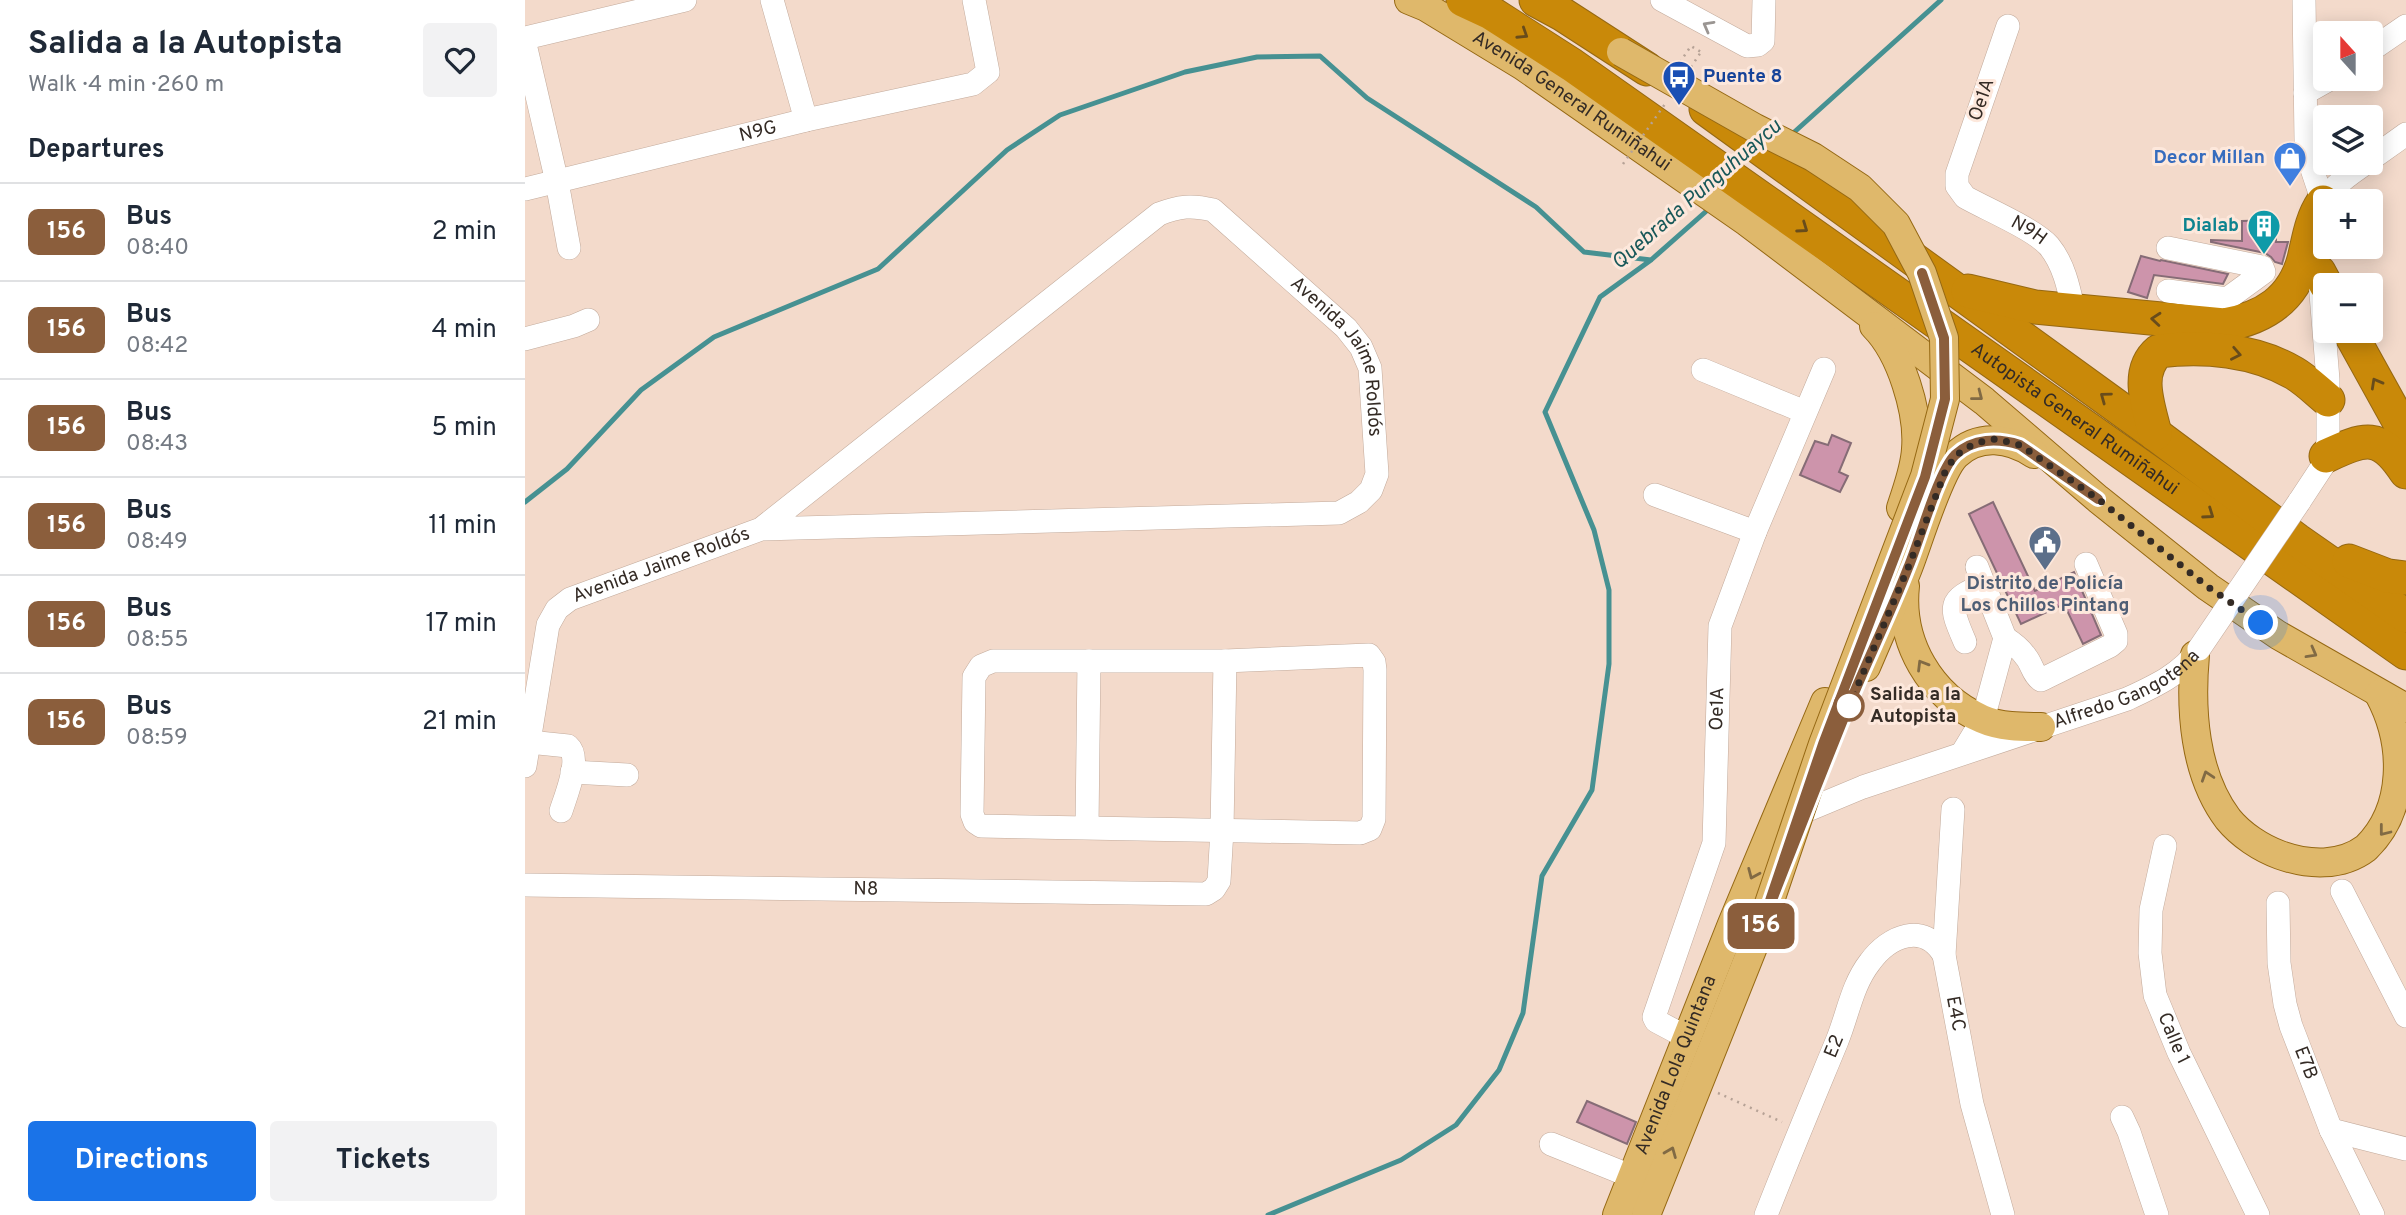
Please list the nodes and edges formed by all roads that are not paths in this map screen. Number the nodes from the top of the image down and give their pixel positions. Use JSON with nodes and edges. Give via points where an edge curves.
{"nodes":[{"id":1,"x":685,"y":0,"type":"edge"},
{"id":2,"x":772,"y":0,"type":"edge"},
{"id":3,"x":974,"y":0,"type":"edge"},
{"id":4,"x":1409,"y":0,"type":"edge"},
{"id":5,"x":1464,"y":0,"type":"edge"},
{"id":6,"x":1536,"y":0,"type":"edge"},
{"id":7,"x":1662,"y":0,"type":"edge"},
{"id":8,"x":1764,"y":0,"type":"edge"},
{"id":9,"x":2304,"y":0,"type":"edge"},
{"id":10,"x":2008,"y":26,"type":"dead end"},
{"id":11,"x":2406,"y":26,"type":"edge"},
{"id":12,"x":525,"y":38,"type":"edge"},
{"id":13,"x":2383,"y":42,"type":"edge"},
{"id":14,"x":525,"y":44,"type":"edge"},
{"id":15,"x":1621,"y":52,"type":"junction"},
{"id":16,"x":2313,"y":89,"type":"edge"},
{"id":17,"x":2305,"y":93,"type":"junction"},
{"id":18,"x":806,"y":120,"type":"junction"},
{"id":19,"x":2406,"y":134,"type":"edge"},
{"id":20,"x":2383,"y":150,"type":"edge"},
{"id":21,"x":1957,"y":174,"type":"joint"},
{"id":22,"x":2350,"y":175,"type":"edge"},
{"id":23,"x":557,"y":182,"type":"junction"},
{"id":24,"x":525,"y":189,"type":"edge"},
{"id":25,"x":2319,"y":189,"type":"edge"},
{"id":26,"x":2334,"y":189,"type":"edge"},
{"id":27,"x":1727,"y":191,"type":"junction"},
{"id":28,"x":2313,"y":217,"type":"edge"},
{"id":29,"x":1748,"y":222,"type":"junction"},
{"id":30,"x":569,"y":248,"type":"dead end"},
{"id":31,"x":2168,"y":248,"type":"dead end"},
{"id":32,"x":2264,"y":272,"type":"junction"},
{"id":33,"x":2313,"y":280,"type":"edge"},
{"id":34,"x":1955,"y":288,"type":"junction"},
{"id":35,"x":2168,"y":291,"type":"dead end"},
{"id":36,"x":2233,"y":311,"type":"junction"},
{"id":37,"x":2074,"y":312,"type":"junction"},
{"id":38,"x":588,"y":320,"type":"dead end"},
{"id":39,"x":525,"y":339,"type":"edge"},
{"id":40,"x":2321,"y":343,"type":"edge"},
{"id":41,"x":2355,"y":343,"type":"edge"},
{"id":42,"x":1824,"y":369,"type":"dead end"},
{"id":43,"x":1703,"y":370,"type":"dead end"},
{"id":44,"x":2328,"y":400,"type":"junction"},
{"id":45,"x":1805,"y":412,"type":"junction"},
{"id":46,"x":2155,"y":434,"type":"junction"},
{"id":47,"x":2406,"y":434,"type":"edge"},
{"id":48,"x":2326,"y":456,"type":"junction"},
{"id":49,"x":2406,"y":472,"type":"edge"},
{"id":50,"x":1655,"y":495,"type":"dead end"},
{"id":51,"x":2098,"y":499,"type":"junction"},
{"id":52,"x":761,"y":529,"type":"junction"},
{"id":53,"x":1755,"y":531,"type":"junction"},
{"id":54,"x":2297,"y":540,"type":"junction"},
{"id":55,"x":2086,"y":564,"type":"dead end"},
{"id":56,"x":1908,"y":568,"type":"junction"},
{"id":57,"x":2406,"y":578,"type":"edge"},
{"id":58,"x":2406,"y":616,"type":"edge"},
{"id":59,"x":2005,"y":638,"type":"junction"},
{"id":60,"x":1965,"y":642,"type":"dead end"},
{"id":61,"x":2197,"y":652,"type":"junction"},
{"id":62,"x":2406,"y":653,"type":"edge"},
{"id":63,"x":1090,"y":661,"type":"junction"},
{"id":64,"x":1225,"y":661,"type":"junction"},
{"id":65,"x":2379,"y":694,"type":"junction"},
{"id":66,"x":2406,"y":708,"type":"edge"},
{"id":67,"x":1983,"y":719,"type":"junction"},
{"id":68,"x":2041,"y":727,"type":"junction"},
{"id":69,"x":529,"y":742,"type":"junction"},
{"id":70,"x":1963,"y":752,"type":"junction"},
{"id":71,"x":525,"y":766,"type":"edge"},
{"id":72,"x":2404,"y":766,"type":"edge"},
{"id":73,"x":572,"y":772,"type":"junction"},
{"id":74,"x":627,"y":775,"type":"dead end"},
{"id":75,"x":1809,"y":808,"type":"junction"},
{"id":76,"x":1954,"y":809,"type":"dead end"},
{"id":77,"x":561,"y":811,"type":"dead end"},
{"id":78,"x":1774,"y":825,"type":"junction"},
{"id":79,"x":1087,"y":827,"type":"junction"},
{"id":80,"x":1222,"y":830,"type":"junction"},
{"id":81,"x":2165,"y":846,"type":"dead end"},
{"id":82,"x":525,"y":885,"type":"edge"},
{"id":83,"x":2342,"y":891,"type":"dead end"},
{"id":84,"x":2278,"y":903,"type":"dead end"},
{"id":85,"x":1759,"y":933,"type":"junction"},
{"id":86,"x":1944,"y":955,"type":"junction"},
{"id":87,"x":2406,"y":1016,"type":"edge"},
{"id":88,"x":1688,"y":1038,"type":"junction"},
{"id":89,"x":2122,"y":1117,"type":"dead end"},
{"id":90,"x":2331,"y":1130,"type":"junction"},
{"id":91,"x":1551,"y":1144,"type":"dead end"},
{"id":92,"x":2406,"y":1149,"type":"edge"},
{"id":93,"x":1633,"y":1177,"type":"junction"},
{"id":94,"x":1618,"y":1215,"type":"edge"},
{"id":95,"x":1646,"y":1215,"type":"edge"},
{"id":96,"x":1766,"y":1215,"type":"edge"},
{"id":97,"x":2003,"y":1215,"type":"edge"},
{"id":98,"x":2157,"y":1215,"type":"edge"},
{"id":99,"x":2258,"y":1215,"type":"edge"},
{"id":100,"x":2373,"y":1215,"type":"edge"}],
"edges":[{"from":1,"to":12,"type":"street"},
{"from":2,"to":18,"type":"street"},
{"from":3,"to":18,"type":"street","name":"N9G","via":[[988,72],[973,84]]},
{"from":4,"to":27,"type":"main road","name":"Avenida General Rumiñahui"},
{"from":5,"to":27,"type":"highway","name":"Autopista General Rumiñahui","one_way":true,"via":[[1572,65]]},
{"from":6,"to":15,"type":"highway","name":"Autopista General Rumiñahui"},
{"from":8,"to":7,"type":"street","one_way":true,"via":[[1764,38],[1755,46],[1734,40]]},
{"from":9,"to":17,"type":"street"},
{"from":10,"to":21,"type":"street","name":"Oe1A"},
{"from":11,"to":13,"type":"street"},
{"from":14,"to":23,"type":"street"},
{"from":15,"to":34,"type":"highway","name":"Autopista General Rumiñahui"},
{"from":15,"to":85,"type":"main road","name":"Avenida Lola Quintana","bridge":true,"via":[[1813,157],[1860,188],[1896,224],[1922,273],[1944,338],[1945,399],[1925,477],[1823,744]]},
{"from":16,"to":17,"type":"street"},
{"from":17,"to":25,"type":"street","via":[[2307,153]]},
{"from":18,"to":23,"type":"street","name":"N9G"},
{"from":19,"to":20,"type":"street"},
{"from":21,"to":37,"type":"street","name":"N9H","via":[[1957,186],[1965,197],[2048,245],[2068,285]]},
{"from":22,"to":26,"type":"street"},
{"from":23,"to":24,"type":"street","name":"N9G"},
{"from":23,"to":30,"type":"street"},
{"from":27,"to":29,"type":"main road","name":"Avenida General Rumiñahui"},
{"from":27,"to":62,"type":"highway","name":"Autopista General Rumiñahui","one_way":true},
{"from":28,"to":33,"type":"highway","via":[[2303,261]]},
{"from":29,"to":51,"type":"main road","name":"Avenida General Rumiñahui","one_way":true,"via":[[1984,401]]},
{"from":29,"to":78,"type":"main road","name":"Avenida Lola Quintana","via":[[1877,329],[1898,364],[1917,429],[1916,453],[1884,562]]},
{"from":31,"to":32,"type":"street","via":[[2262,267]]},
{"from":32,"to":33,"type":"street"},
{"from":32,"to":36,"type":"street","via":[[2236,295]]},
{"from":33,"to":36,"type":"highway","via":[[2268,311]]},
{"from":34,"to":37,"type":"highway"},
{"from":46,"to":34,"type":"highway","name":"Autopista General Rumiñahui","one_way":true},
{"from":35,"to":36,"type":"street"},
{"from":36,"to":37,"type":"highway","one_way":true,"via":[[2224,325]]},
{"from":38,"to":39,"type":"street"},
{"from":40,"to":44,"type":"street","name":"Alfredo Gangotena"},
{"from":47,"to":41,"type":"highway","one_way":true},
{"from":42,"to":45,"type":"street","name":"Oe1A"},
{"from":43,"to":45,"type":"street"},
{"from":46,"to":44,"type":"highway","one_way":true,"via":[[2144,383],[2150,360],[2159,351],[2208,349],[2257,358],[2296,374]]},
{"from":44,"to":48,"type":"street","name":"Alfredo Gangotena"},
{"from":45,"to":53,"type":"street","name":"Oe1A"},
{"from":46,"to":54,"type":"highway","name":"Autopista General Rumiñahui"},
{"from":48,"to":49,"type":"highway","via":[[2366,440],[2378,442],[2396,456]]},
{"from":48,"to":61,"type":"street","name":"Alfredo Gangotena","bridge":true},
{"from":50,"to":53,"type":"street"},
{"from":51,"to":56,"type":"main road","name":"Avenida Lola Quintana","via":[[2020,445],[1996,439],[1981,442],[1955,456],[1945,472]]},
{"from":51,"to":65,"type":"main road","name":"Avenida General Rumiñahui","one_way":true,"via":[[2208,587]]},
{"from":52,"to":52,"type":"street","name":"Avenida Jaime Roldós","via":[[1159,214],[1180,206],[1213,210],[1346,328],[1370,368],[1377,474],[1371,490],[1339,513]]},
{"from":52,"to":69,"type":"street","name":"Avenida Jaime Roldós","via":[[570,599],[557,609],[548,625]]},
{"from":53,"to":88,"type":"street","name":"Oe1A","via":[[1718,635],[1714,844],[1654,1017]]},
{"from":54,"to":57,"type":"highway","via":[[2388,576]]},
{"from":54,"to":58,"type":"highway","name":"Autopista General Rumiñahui"},
{"from":55,"to":59,"type":"street","via":[[2116,634],[2110,646],[2041,680],[2020,649]]},
{"from":67,"to":56,"type":"main road","one_way":true,"via":[[1936,685],[1914,650],[1904,610]]},
{"from":56,"to":75,"type":"main road","name":"Avenida Lola Quintana"},
{"from":59,"to":60,"type":"street","via":[[1980,576],[1954,604]]},
{"from":59,"to":67,"type":"street"},
{"from":61,"to":68,"type":"street","name":"Alfredo Gangotena","via":[[2176,673],[2136,695]]},
{"from":72,"to":61,"type":"main road","one_way":true,"via":[[2393,819],[2360,853],[2335,862],[2313,863],[2269,851],[2228,819],[2207,778],[2192,691]]},
{"from":63,"to":64,"type":"street"},
{"from":63,"to":79,"type":"street"},
{"from":63,"to":79,"type":"street","via":[[993,661],[981,666],[974,677],[975,822],[981,826]]},
{"from":64,"to":80,"type":"street"},
{"from":64,"to":80,"type":"street","via":[[1369,655],[1375,670],[1374,819],[1370,829],[1360,833]]},
{"from":65,"to":66,"type":"main road","name":"Avenida General Rumiñahui"},
{"from":65,"to":72,"type":"main road","via":[[2394,726]]},
{"from":67,"to":68,"type":"main road"},
{"from":67,"to":70,"type":"street"},
{"from":68,"to":70,"type":"street","name":"Alfredo Gangotena"},
{"from":69,"to":71,"type":"street","name":"Avenida Jaime Roldós"},
{"from":69,"to":73,"type":"street","via":[[568,746],[575,757]]},
{"from":70,"to":75,"type":"street","name":"Alfredo Gangotena"},
{"from":73,"to":74,"type":"street"},
{"from":73,"to":77,"type":"street"},
{"from":75,"to":78,"type":"street","name":"Alfredo Gangotena"},
{"from":75,"to":85,"type":"main road","name":"Avenida Lola Quintana"},
{"from":76,"to":86,"type":"street","name":"E4C"},
{"from":78,"to":88,"type":"main road","name":"Avenida Lola Quintana","one_way":true},
{"from":79,"to":80,"type":"street"},
{"from":80,"to":82,"type":"street","name":"N8","via":[[1219,881],[1206,894]]},
{"from":81,"to":99,"type":"street","name":"Calle 1","via":[[2151,910],[2155,995]]},
{"from":83,"to":87,"type":"street"},
{"from":84,"to":90,"type":"street","name":"E7B","via":[[2285,1004]]},
{"from":95,"to":85,"type":"main road","name":"Avenida Lola Quintana","one_way":true},
{"from":86,"to":96,"type":"street","name":"E2","via":[[1917,934],[1892,941],[1868,964]]},
{"from":86,"to":97,"type":"street","name":"E4C","via":[[1972,1104]]},
{"from":88,"to":93,"type":"main road","name":"Avenida Lola Quintana"},
{"from":89,"to":98,"type":"street"},
{"from":90,"to":92,"type":"street"},
{"from":90,"to":100,"type":"street","name":"E7B"},
{"from":91,"to":93,"type":"street"},
{"from":93,"to":94,"type":"main road","name":"Avenida Lola Quintana"}]}
